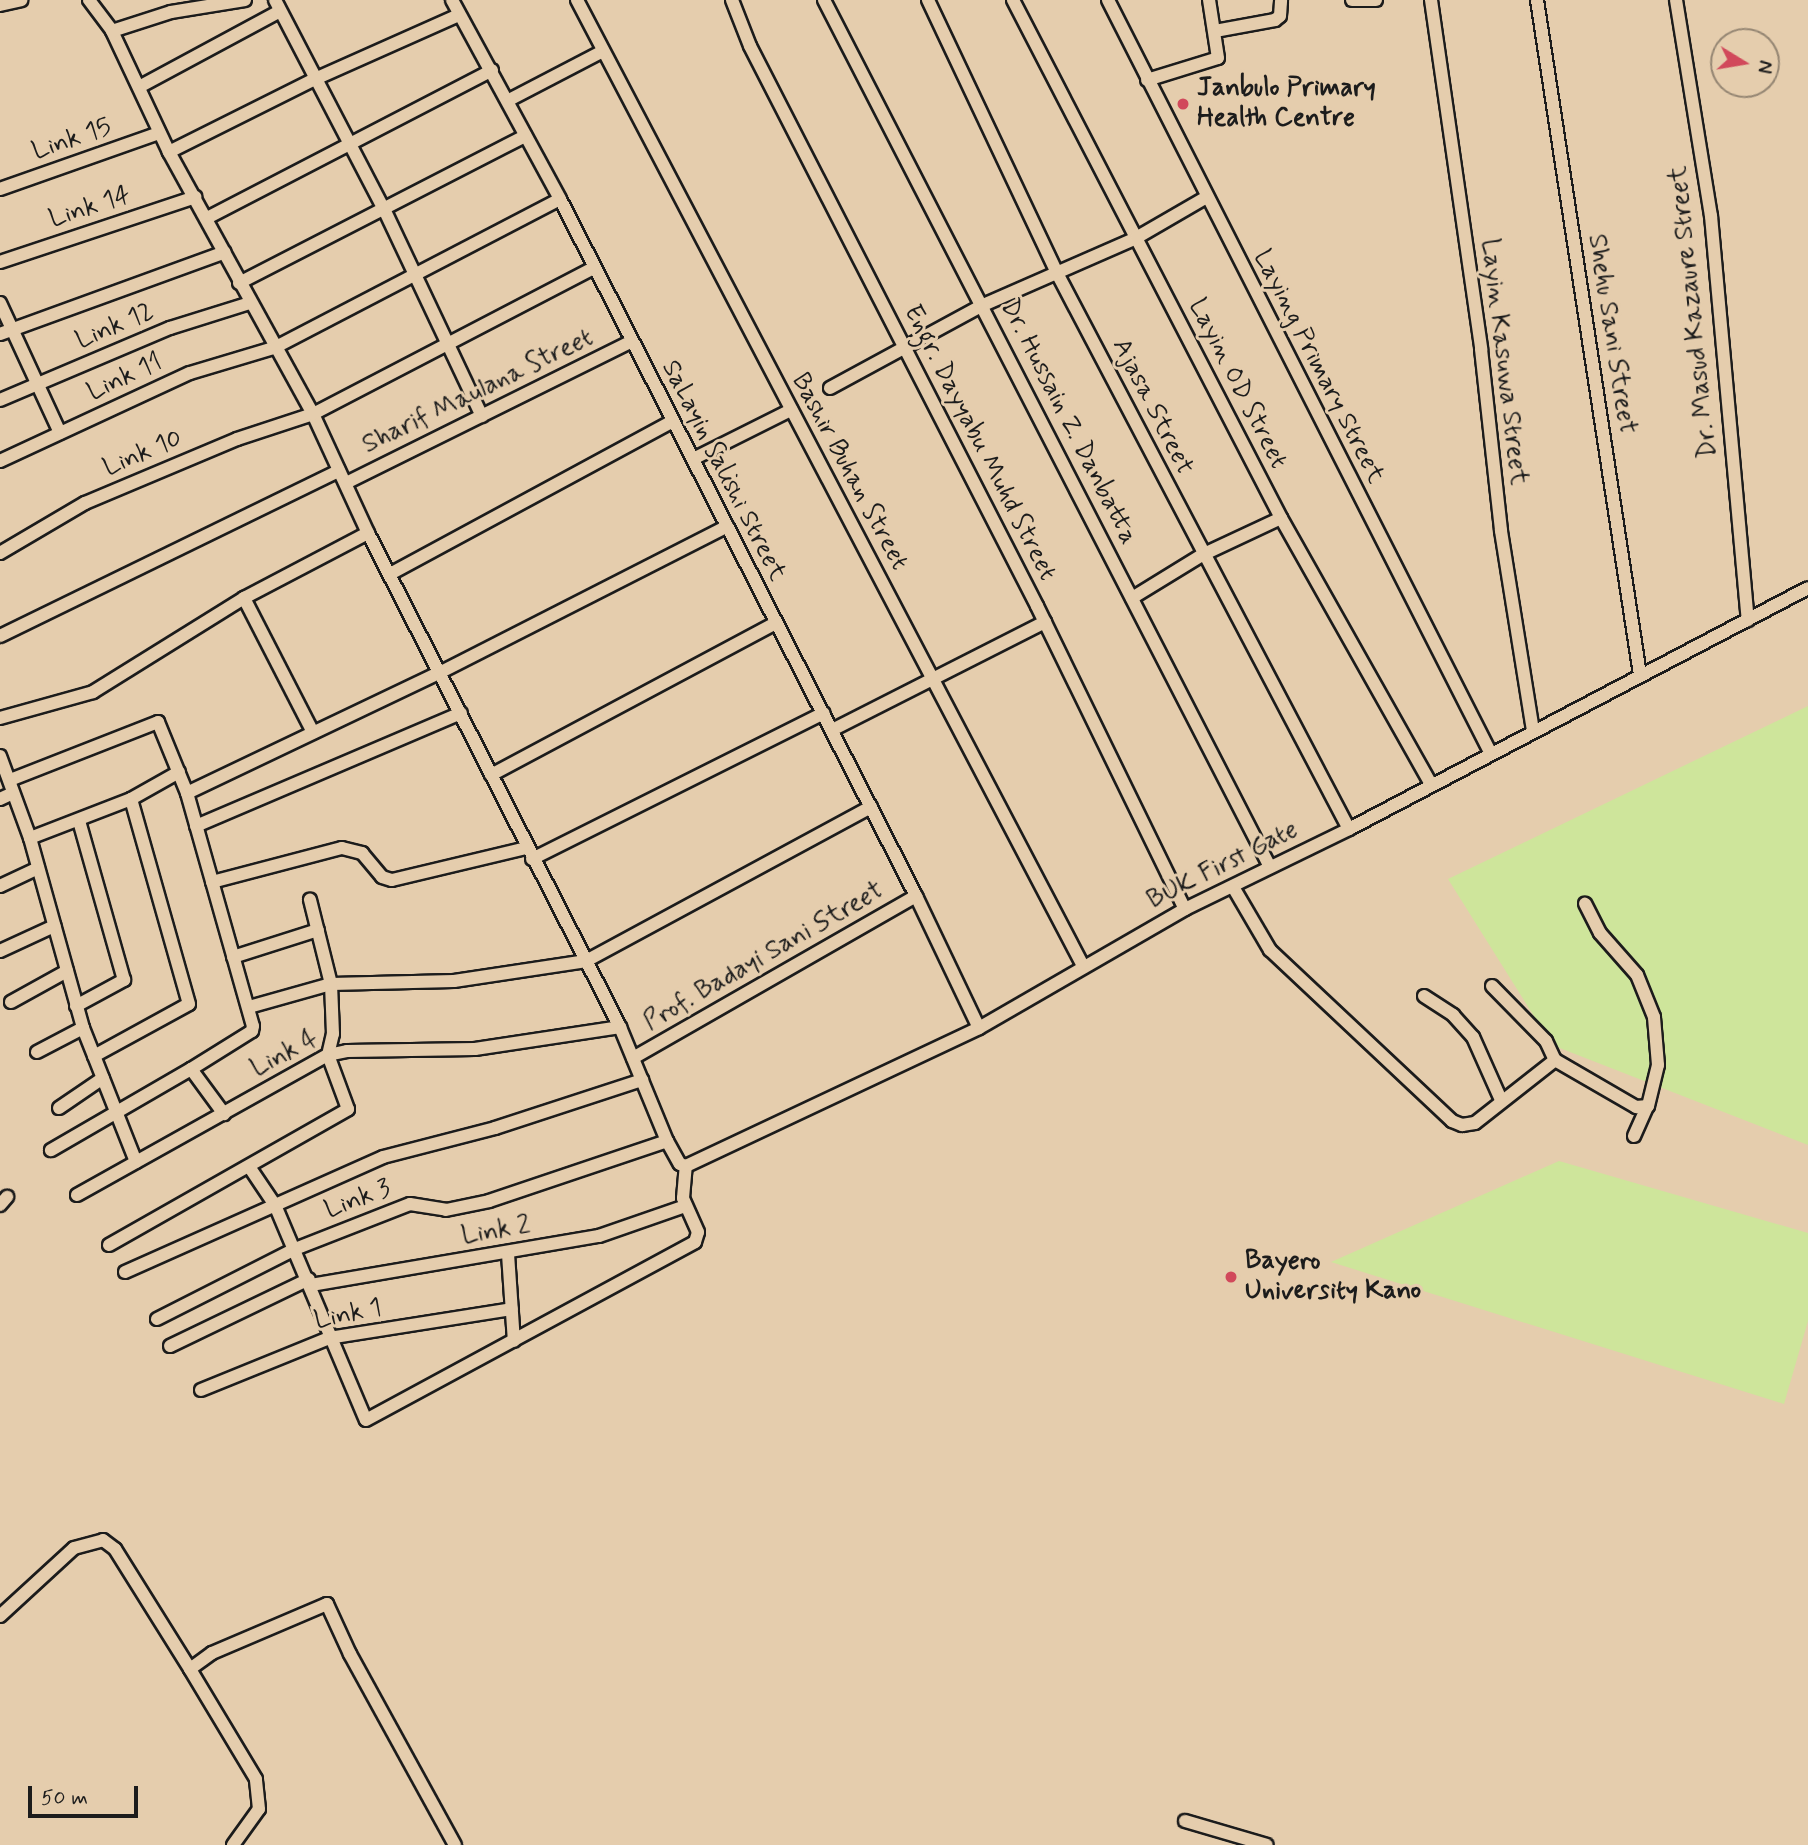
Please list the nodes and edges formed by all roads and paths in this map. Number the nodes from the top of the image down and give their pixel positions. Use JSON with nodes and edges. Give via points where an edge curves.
{"nodes":[{"id":1,"x":20,"y":0,"type":"edge"},
{"id":2,"x":89,"y":0,"type":"edge"},
{"id":3,"x":452,"y":0,"type":"edge"},
{"id":4,"x":577,"y":0,"type":"edge"},
{"id":5,"x":732,"y":0,"type":"edge"},
{"id":6,"x":824,"y":0,"type":"edge"},
{"id":7,"x":928,"y":0,"type":"edge"},
{"id":8,"x":1013,"y":0,"type":"edge"},
{"id":9,"x":1108,"y":0,"type":"edge"},
{"id":10,"x":1209,"y":0,"type":"edge"},
{"id":11,"x":1281,"y":0,"type":"edge"},
{"id":12,"x":1352,"y":0,"type":"edge"},
{"id":13,"x":1376,"y":0,"type":"edge"},
{"id":14,"x":1431,"y":0,"type":"edge"},
{"id":15,"x":1537,"y":0,"type":"edge"},
{"id":16,"x":1676,"y":0,"type":"edge"},
{"id":17,"x":238,"y":1,"type":"edge"},
{"id":18,"x":0,"y":5,"type":"edge"},
{"id":19,"x":278,"y":5,"type":"edge"},
{"id":20,"x":169,"y":6,"type":"edge"},
{"id":21,"x":459,"y":15,"type":"junction"},
{"id":22,"x":112,"y":32,"type":"junction"},
{"id":23,"x":1215,"y":32,"type":"junction"},
{"id":24,"x":603,"y":51,"type":"junction"},
{"id":25,"x":492,"y":70,"type":"junction"},
{"id":26,"x":315,"y":79,"type":"junction"},
{"id":27,"x":1147,"y":79,"type":"junction"},
{"id":28,"x":139,"y":87,"type":"junction"},
{"id":29,"x":509,"y":100,"type":"junction"},
{"id":30,"x":159,"y":134,"type":"junction"},
{"id":31,"x":525,"y":136,"type":"junction"},
{"id":32,"x":347,"y":142,"type":"junction"},
{"id":33,"x":169,"y":152,"type":"junction"},
{"id":34,"x":0,"y":189,"type":"edge"},
{"id":35,"x":195,"y":197,"type":"junction"},
{"id":36,"x":1205,"y":198,"type":"junction"},
{"id":37,"x":560,"y":200,"type":"junction"},
{"id":38,"x":384,"y":209,"type":"junction"},
{"id":39,"x":207,"y":218,"type":"junction"},
{"id":40,"x":1136,"y":238,"type":"junction"},
{"id":41,"x":225,"y":252,"type":"junction"},
{"id":42,"x":0,"y":262,"type":"edge"},
{"id":43,"x":594,"y":268,"type":"junction"},
{"id":44,"x":1058,"y":275,"type":"junction"},
{"id":45,"x":416,"y":276,"type":"junction"},
{"id":46,"x":239,"y":283,"type":"junction"},
{"id":47,"x":0,"y":303,"type":"edge"},
{"id":48,"x":250,"y":303,"type":"junction"},
{"id":49,"x":983,"y":305,"type":"junction"},
{"id":50,"x":5,"y":332,"type":"edge"},
{"id":51,"x":448,"y":342,"type":"junction"},
{"id":52,"x":630,"y":342,"type":"junction"},
{"id":53,"x":274,"y":348,"type":"junction"},
{"id":54,"x":905,"y":349,"type":"junction"},
{"id":55,"x":37,"y":385,"type":"junction"},
{"id":56,"x":830,"y":388,"type":"dead end"},
{"id":57,"x":0,"y":400,"type":"edge"},
{"id":58,"x":791,"y":410,"type":"junction"},
{"id":59,"x":313,"y":414,"type":"junction"},
{"id":60,"x":481,"y":416,"type":"junction"},
{"id":61,"x":673,"y":421,"type":"junction"},
{"id":62,"x":60,"y":433,"type":"junction"},
{"id":63,"x":693,"y":459,"type":"junction"},
{"id":64,"x":0,"y":461,"type":"edge"},
{"id":65,"x":339,"y":471,"type":"junction"},
{"id":66,"x":346,"y":483,"type":"junction"},
{"id":67,"x":1281,"y":518,"type":"junction"},
{"id":68,"x":727,"y":526,"type":"junction"},
{"id":69,"x":368,"y":533,"type":"junction"},
{"id":70,"x":0,"y":554,"type":"edge"},
{"id":71,"x":1202,"y":555,"type":"junction"},
{"id":72,"x":390,"y":574,"type":"junction"},
{"id":73,"x":1808,"y":588,"type":"edge"},
{"id":74,"x":244,"y":598,"type":"junction"},
{"id":75,"x":1132,"y":598,"type":"junction"},
{"id":76,"x":1748,"y":620,"type":"junction"},
{"id":77,"x":1045,"y":622,"type":"junction"},
{"id":78,"x":776,"y":623,"type":"junction"},
{"id":79,"x":0,"y":636,"type":"edge"},
{"id":80,"x":442,"y":672,"type":"junction"},
{"id":81,"x":1640,"y":675,"type":"junction"},
{"id":82,"x":933,"y":682,"type":"junction"},
{"id":83,"x":461,"y":713,"type":"junction"},
{"id":84,"x":823,"y":713,"type":"junction"},
{"id":85,"x":0,"y":718,"type":"edge"},
{"id":86,"x":832,"y":730,"type":"junction"},
{"id":87,"x":1533,"y":730,"type":"junction"},
{"id":88,"x":313,"y":732,"type":"junction"},
{"id":89,"x":1490,"y":752,"type":"junction"},
{"id":90,"x":0,"y":756,"type":"edge"},
{"id":91,"x":179,"y":772,"type":"junction"},
{"id":92,"x":491,"y":775,"type":"junction"},
{"id":93,"x":10,"y":780,"type":"junction"},
{"id":94,"x":1431,"y":784,"type":"junction"},
{"id":95,"x":13,"y":793,"type":"junction"},
{"id":96,"x":187,"y":793,"type":"junction"},
{"id":97,"x":0,"y":799,"type":"edge"},
{"id":98,"x":131,"y":799,"type":"junction"},
{"id":99,"x":871,"y":807,"type":"junction"},
{"id":100,"x":79,"y":821,"type":"junction"},
{"id":101,"x":196,"y":826,"type":"junction"},
{"id":102,"x":1349,"y":829,"type":"junction"},
{"id":103,"x":30,"y":838,"type":"junction"},
{"id":104,"x":529,"y":853,"type":"junction"},
{"id":105,"x":1270,"y":867,"type":"junction"},
{"id":106,"x":38,"y":868,"type":"junction"},
{"id":107,"x":212,"y":882,"type":"junction"},
{"id":108,"x":0,"y":886,"type":"edge"},
{"id":109,"x":1233,"y":887,"type":"junction"},
{"id":110,"x":916,"y":896,"type":"junction"},
{"id":111,"x":310,"y":900,"type":"dead end"},
{"id":112,"x":1586,"y":904,"type":"dead end"},
{"id":113,"x":1185,"y":909,"type":"junction"},
{"id":114,"x":54,"y":926,"type":"junction"},
{"id":115,"x":318,"y":930,"type":"junction"},
{"id":116,"x":0,"y":951,"type":"edge"},
{"id":117,"x":233,"y":957,"type":"junction"},
{"id":118,"x":586,"y":961,"type":"junction"},
{"id":119,"x":1082,"y":964,"type":"junction"},
{"id":120,"x":67,"y":971,"type":"junction"},
{"id":121,"x":331,"y":984,"type":"junction"},
{"id":122,"x":1492,"y":986,"type":"dead end"},
{"id":123,"x":1424,"y":996,"type":"dead end"},
{"id":124,"x":11,"y":1002,"type":"dead end"},
{"id":125,"x":76,"y":1006,"type":"junction"},
{"id":126,"x":249,"y":1007,"type":"junction"},
{"id":127,"x":620,"y":1027,"type":"junction"},
{"id":128,"x":83,"y":1028,"type":"junction"},
{"id":129,"x":979,"y":1028,"type":"junction"},
{"id":130,"x":37,"y":1052,"type":"dead end"},
{"id":131,"x":328,"y":1055,"type":"junction"},
{"id":132,"x":94,"y":1056,"type":"junction"},
{"id":133,"x":633,"y":1058,"type":"junction"},
{"id":134,"x":1555,"y":1060,"type":"junction"},
{"id":135,"x":191,"y":1069,"type":"junction"},
{"id":136,"x":103,"y":1078,"type":"junction"},
{"id":137,"x":642,"y":1080,"type":"junction"},
{"id":138,"x":1501,"y":1100,"type":"junction"},
{"id":139,"x":59,"y":1108,"type":"dead end"},
{"id":140,"x":1646,"y":1109,"type":"junction"},
{"id":141,"x":114,"y":1113,"type":"junction"},
{"id":142,"x":224,"y":1114,"type":"junction"},
{"id":143,"x":1634,"y":1136,"type":"dead end"},
{"id":144,"x":667,"y":1142,"type":"junction"},
{"id":145,"x":51,"y":1150,"type":"dead end"},
{"id":146,"x":136,"y":1162,"type":"junction"},
{"id":147,"x":686,"y":1166,"type":"junction"},
{"id":148,"x":250,"y":1168,"type":"junction"},
{"id":149,"x":78,"y":1195,"type":"dead end"},
{"id":150,"x":275,"y":1205,"type":"junction"},
{"id":151,"x":685,"y":1206,"type":"junction"},
{"id":152,"x":109,"y":1245,"type":"dead end"},
{"id":153,"x":295,"y":1249,"type":"junction"},
{"id":154,"x":508,"y":1254,"type":"junction"},
{"id":155,"x":125,"y":1272,"type":"dead end"},
{"id":156,"x":310,"y":1282,"type":"junction"},
{"id":157,"x":512,"y":1309,"type":"junction"},
{"id":158,"x":157,"y":1320,"type":"dead end"},
{"id":159,"x":329,"y":1338,"type":"junction"},
{"id":160,"x":514,"y":1341,"type":"junction"},
{"id":161,"x":170,"y":1346,"type":"dead end"},
{"id":162,"x":201,"y":1390,"type":"dead end"},
{"id":163,"x":0,"y":1616,"type":"edge"},
{"id":164,"x":190,"y":1670,"type":"junction"},
{"id":165,"x":1185,"y":1821,"type":"dead end"},
{"id":166,"x":233,"y":1845,"type":"edge"},
{"id":167,"x":455,"y":1845,"type":"edge"},
{"id":168,"x":1267,"y":1845,"type":"edge"}],
"edges":[{"from":1,"to":18,"type":"street"},
{"from":2,"to":22,"type":"street"},
{"from":3,"to":21,"type":"street","name":"SaLayin Salishi Street"},
{"from":4,"to":24,"type":"street","name":"Bashir Buhan Street"},
{"from":5,"to":54,"type":"street","name":"Engr. Dayyabu Muhd Street","via":[[750,46]]},
{"from":6,"to":49,"type":"street","name":"Dr. Hussain Z. Danbatta"},
{"from":7,"to":44,"type":"street","name":"Ajasa Street"},
{"from":8,"to":40,"type":"street","name":"Layin OD Street"},
{"from":9,"to":27,"type":"street","name":"Laying Primary Street"},
{"from":10,"to":23,"type":"street"},
{"from":11,"to":23,"type":"street","via":[[1280,16],[1275,20]]},
{"from":12,"to":13,"type":"street"},
{"from":14,"to":87,"type":"street","name":"Layin Kasuwa Street","via":[[1501,531]]},
{"from":15,"to":81,"type":"street","name":"Shehu Sani Street"},
{"from":16,"to":76,"type":"street","name":"Dr. Masud Kazaure Street","via":[[1711,216]]},
{"from":17,"to":20,"type":"street"},
{"from":19,"to":26,"type":"street"},
{"from":19,"to":28,"type":"street"},
{"from":20,"to":22,"type":"street"},
{"from":21,"to":25,"type":"street","name":"SaLayin Salishi Street"},
{"from":21,"to":26,"type":"street"},
{"from":22,"to":28,"type":"street"},
{"from":23,"to":27,"type":"street","via":[[1218,58]]},
{"from":24,"to":29,"type":"street"},
{"from":24,"to":58,"type":"street","name":"Bashir Buhan Street"},
{"from":25,"to":29,"type":"street","name":"SaLayin Salishi Street"},
{"from":25,"to":32,"type":"street"},
{"from":26,"to":32,"type":"street"},
{"from":26,"to":33,"type":"street"},
{"from":27,"to":36,"type":"street","name":"Laying Primary Street"},
{"from":28,"to":30,"type":"street"},
{"from":29,"to":31,"type":"street","name":"SaLayin Salishi Street"},
{"from":30,"to":33,"type":"street"},
{"from":30,"to":34,"type":"street","name":"Link 15"},
{"from":31,"to":37,"type":"street","name":"SaLayin Salishi Street"},
{"from":31,"to":38,"type":"street"},
{"from":32,"to":38,"type":"street"},
{"from":32,"to":39,"type":"street"},
{"from":33,"to":35,"type":"street"},
{"from":35,"to":39,"type":"street"},
{"from":35,"to":42,"type":"street","name":"Link 14"},
{"from":36,"to":40,"type":"street"},
{"from":36,"to":89,"type":"street","name":"Laying Primary Street"},
{"from":37,"to":43,"type":"street","name":"SaLayin Salishi Street"},
{"from":37,"to":45,"type":"street","name":"Link 11"},
{"from":38,"to":45,"type":"street"},
{"from":38,"to":46,"type":"street"},
{"from":39,"to":41,"type":"street"},
{"from":40,"to":44,"type":"street"},
{"from":40,"to":67,"type":"street","name":"Layin OD Street"},
{"from":41,"to":46,"type":"street"},
{"from":41,"to":50,"type":"street"},
{"from":43,"to":51,"type":"street","name":"Link 10"},
{"from":43,"to":52,"type":"street","name":"SaLayin Salishi Street"},
{"from":44,"to":49,"type":"street"},
{"from":44,"to":71,"type":"street","name":"Ajasa Street"},
{"from":45,"to":51,"type":"street"},
{"from":45,"to":53,"type":"street","name":"Link 11"},
{"from":46,"to":48,"type":"street"},
{"from":47,"to":50,"type":"street"},
{"from":48,"to":53,"type":"street"},
{"from":48,"to":55,"type":"street","name":"Link 12","via":[[170,328]]},
{"from":49,"to":54,"type":"street"},
{"from":49,"to":75,"type":"street","name":"Dr. Hussain Z. Danbatta"},
{"from":50,"to":55,"type":"street"},
{"from":51,"to":59,"type":"street","name":"Link 10"},
{"from":51,"to":60,"type":"street"},
{"from":52,"to":60,"type":"street","name":"Sharif Maulana Street"},
{"from":52,"to":61,"type":"street","name":"SaLayin Salishi Street"},
{"from":53,"to":59,"type":"street"},
{"from":53,"to":62,"type":"street","name":"Link 11","via":[[190,373]]},
{"from":54,"to":56,"type":"street"},
{"from":54,"to":77,"type":"street","name":"Engr. Dayyabu Muhd Street"},
{"from":55,"to":57,"type":"street","name":"Link 12"},
{"from":55,"to":62,"type":"street"},
{"from":58,"to":63,"type":"street"},
{"from":58,"to":82,"type":"street","name":"Bashir Buhan Street"},
{"from":59,"to":65,"type":"street"},
{"from":59,"to":70,"type":"street","name":"Link 10","via":[[237,439],[85,503]]},
{"from":60,"to":66,"type":"street","name":"Sharif Maulana Street"},
{"from":61,"to":63,"type":"street","name":"SaLayin Salishi Street"},
{"from":61,"to":72,"type":"street"},
{"from":62,"to":64,"type":"street","name":"Link 11"},
{"from":63,"to":68,"type":"street","name":"SaLayin Salishi Street"},
{"from":65,"to":66,"type":"street"},
{"from":65,"to":79,"type":"street"},
{"from":66,"to":69,"type":"street"},
{"from":67,"to":71,"type":"street"},
{"from":67,"to":94,"type":"street","name":"Layin OD Street"},
{"from":68,"to":78,"type":"street","name":"SaLayin Salishi Street"},
{"from":68,"to":80,"type":"street"},
{"from":69,"to":72,"type":"street"},
{"from":69,"to":74,"type":"street"},
{"from":71,"to":75,"type":"street"},
{"from":71,"to":102,"type":"street","name":"Ajasa Street"},
{"from":72,"to":80,"type":"street"},
{"from":73,"to":76,"type":"street","name":"BUK First Gate"},
{"from":74,"to":85,"type":"street","via":[[93,692]]},
{"from":74,"to":88,"type":"street"},
{"from":75,"to":105,"type":"street","name":"Dr. Hussain Z. Danbatta"},
{"from":76,"to":81,"type":"street","name":"BUK First Gate"},
{"from":77,"to":82,"type":"street"},
{"from":77,"to":113,"type":"street","name":"Engr. Dayyabu Muhd Street"},
{"from":78,"to":84,"type":"street","name":"SaLayin Salishi Street"},
{"from":78,"to":92,"type":"street"},
{"from":80,"to":83,"type":"street"},
{"from":80,"to":88,"type":"street"},
{"from":80,"to":96,"type":"street"},
{"from":81,"to":87,"type":"street","name":"BUK First Gate"},
{"from":82,"to":86,"type":"street"},
{"from":82,"to":119,"type":"street","name":"Bashir Buhan Street"},
{"from":83,"to":92,"type":"street"},
{"from":83,"to":101,"type":"street"},
{"from":84,"to":86,"type":"street","name":"SaLayin Salishi Street"},
{"from":84,"to":104,"type":"street"},
{"from":86,"to":99,"type":"street","name":"SaLayin Salishi Street"},
{"from":87,"to":89,"type":"street","name":"BUK First Gate"},
{"from":88,"to":96,"type":"street"},
{"from":89,"to":94,"type":"street","name":"BUK First Gate"},
{"from":90,"to":93,"type":"street"},
{"from":91,"to":93,"type":"street","via":[[155,721]]},
{"from":91,"to":96,"type":"street"},
{"from":91,"to":98,"type":"street"},
{"from":92,"to":104,"type":"street"},
{"from":93,"to":95,"type":"street"},
{"from":94,"to":102,"type":"street","name":"BUK First Gate"},
{"from":95,"to":97,"type":"street"},
{"from":95,"to":103,"type":"street"},
{"from":96,"to":101,"type":"street"},
{"from":98,"to":100,"type":"street"},
{"from":98,"to":132,"type":"street","via":[[189,1004]]},
{"from":99,"to":110,"type":"street","name":"SaLayin Salishi Street"},
{"from":99,"to":118,"type":"street"},
{"from":100,"to":103,"type":"street"},
{"from":100,"to":125,"type":"street","via":[[124,980]]},
{"from":101,"to":107,"type":"street"},
{"from":102,"to":105,"type":"street","name":"BUK First Gate"},
{"from":103,"to":106,"type":"street"},
{"from":104,"to":107,"type":"street","via":[[392,880],[382,877],[362,852],[342,848]]},
{"from":104,"to":118,"type":"street"},
{"from":105,"to":109,"type":"street","name":"BUK First Gate"},
{"from":106,"to":108,"type":"street"},
{"from":106,"to":114,"type":"street"},
{"from":107,"to":117,"type":"street"},
{"from":109,"to":113,"type":"street","name":"BUK First Gate"},
{"from":109,"to":138,"type":"street","via":[[1270,950],[1452,1121],[1475,1123]]},
{"from":110,"to":129,"type":"street","name":"SaLayin Salishi Street"},
{"from":110,"to":133,"type":"street","name":"Prof. Badayi Sani Street"},
{"from":111,"to":115,"type":"street"},
{"from":112,"to":140,"type":"street","via":[[1593,924],[1637,975],[1654,1017],[1658,1065]]},
{"from":113,"to":119,"type":"street","name":"BUK First Gate"},
{"from":114,"to":116,"type":"street"},
{"from":114,"to":120,"type":"street"},
{"from":115,"to":117,"type":"street"},
{"from":115,"to":121,"type":"street"},
{"from":117,"to":126,"type":"street"},
{"from":118,"to":121,"type":"street","via":[[454,981]]},
{"from":118,"to":127,"type":"street"},
{"from":119,"to":129,"type":"street","name":"BUK First Gate"},
{"from":120,"to":124,"type":"street"},
{"from":120,"to":125,"type":"street"},
{"from":121,"to":126,"type":"street"},
{"from":121,"to":131,"type":"street","via":[[333,1034]]},
{"from":122,"to":134,"type":"street","via":[[1546,1041]]},
{"from":123,"to":138,"type":"street","via":[[1453,1015],[1474,1037]]},
{"from":125,"to":128,"type":"street"},
{"from":126,"to":135,"type":"street","via":[[252,1031]]},
{"from":127,"to":131,"type":"street","name":"Link 4","via":[[475,1049]]},
{"from":127,"to":133,"type":"street"},
{"from":128,"to":130,"type":"street"},
{"from":128,"to":132,"type":"street"},
{"from":129,"to":147,"type":"street","name":"BUK First Gate"},
{"from":131,"to":142,"type":"street","name":"Link 4"},
{"from":131,"to":148,"type":"street","via":[[348,1110]]},
{"from":132,"to":136,"type":"street"},
{"from":133,"to":137,"type":"street"},
{"from":134,"to":138,"type":"street"},
{"from":134,"to":140,"type":"street","via":[[1607,1092]]},
{"from":135,"to":141,"type":"street"},
{"from":135,"to":142,"type":"street"},
{"from":136,"to":139,"type":"street"},
{"from":136,"to":141,"type":"street"},
{"from":137,"to":144,"type":"street"},
{"from":137,"to":150,"type":"street","via":[[495,1128],[383,1157]]},
{"from":140,"to":143,"type":"street"},
{"from":141,"to":145,"type":"street"},
{"from":141,"to":146,"type":"street"},
{"from":142,"to":146,"type":"street","name":"Link 4"},
{"from":144,"to":147,"type":"street"},
{"from":144,"to":153,"type":"street","name":"Link 3","via":[[489,1202],[446,1210],[410,1204]]},
{"from":146,"to":149,"type":"street","name":"Link 4"},
{"from":147,"to":151,"type":"street"},
{"from":148,"to":150,"type":"street"},
{"from":148,"to":152,"type":"street"},
{"from":150,"to":153,"type":"street"},
{"from":150,"to":155,"type":"street"},
{"from":151,"to":154,"type":"street","name":"Link 2","via":[[599,1236]]},
{"from":151,"to":160,"type":"street","via":[[698,1232],[695,1242]]},
{"from":153,"to":156,"type":"street"},
{"from":153,"to":158,"type":"street","name":"Link 3"},
{"from":154,"to":156,"type":"street","name":"Link 2"},
{"from":154,"to":157,"type":"street"},
{"from":156,"to":159,"type":"street"},
{"from":156,"to":161,"type":"street","name":"Link 2"},
{"from":157,"to":159,"type":"street","name":"Link 1"},
{"from":157,"to":160,"type":"street"},
{"from":159,"to":160,"type":"street","via":[[364,1420]]},
{"from":159,"to":162,"type":"street","name":"Link 1"},
{"from":163,"to":164,"type":"street","via":[[75,1548],[103,1540],[115,1549]]},
{"from":164,"to":166,"type":"street","via":[[256,1779],[259,1809]]},
{"from":164,"to":167,"type":"street","via":[[212,1653],[327,1604]]},
{"from":165,"to":168,"type":"street"}]}
